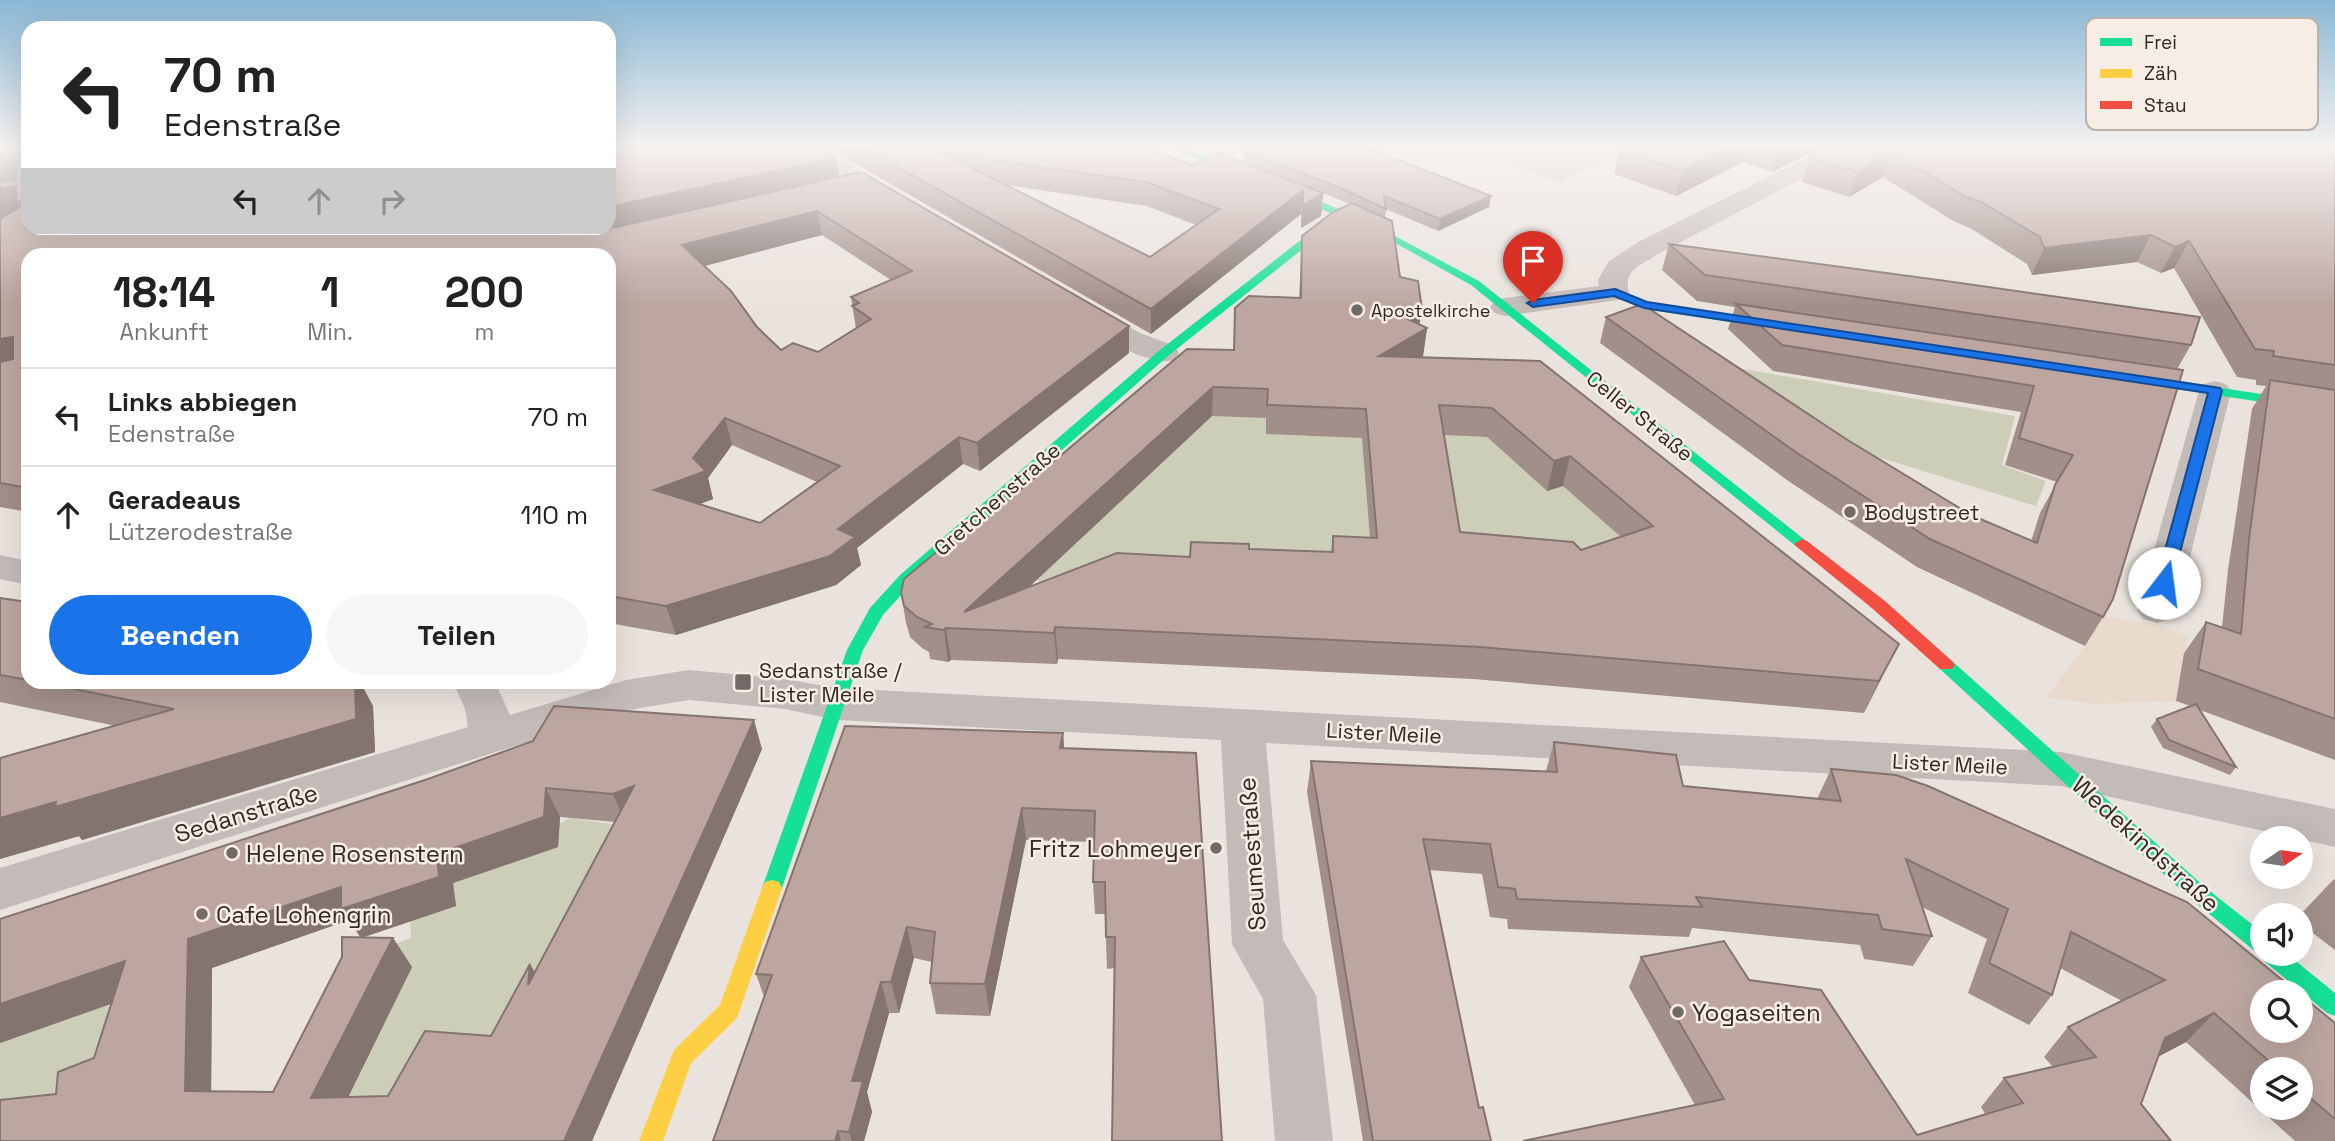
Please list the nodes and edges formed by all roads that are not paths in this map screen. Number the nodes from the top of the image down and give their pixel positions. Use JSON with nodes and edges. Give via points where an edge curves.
{"nodes":[{"id":1,"x":891,"y":198,"type":"edge"},
{"id":2,"x":1306,"y":198,"type":"edge"},
{"id":3,"x":1745,"y":198,"type":"edge"},
{"id":4,"x":914,"y":212,"type":"edge"},
{"id":5,"x":1349,"y":216,"type":"junction"},
{"id":6,"x":1615,"y":293,"type":"junction"},
{"id":7,"x":1060,"y":298,"type":"edge"},
{"id":8,"x":1506,"y":307,"type":"junction"},
{"id":9,"x":1794,"y":327,"type":"edge"},
{"id":10,"x":1164,"y":353,"type":"junction"},
{"id":11,"x":2106,"y":374,"type":"edge"},
{"id":12,"x":2215,"y":391,"type":"junction"},
{"id":13,"x":2335,"y":409,"type":"edge"},
{"id":14,"x":0,"y":567,"type":"edge"},
{"id":15,"x":21,"y":572,"type":"edge"},
{"id":16,"x":2157,"y":610,"type":"dead end"},
{"id":17,"x":477,"y":689,"type":"edge"},
{"id":18,"x":819,"y":701,"type":"junction"},
{"id":19,"x":1242,"y":725,"type":"junction"},
{"id":20,"x":492,"y":737,"type":"junction"},
{"id":21,"x":2061,"y":769,"type":"junction"},
{"id":22,"x":2335,"y":828,"type":"edge"},
{"id":23,"x":0,"y":889,"type":"edge"},
{"id":24,"x":2250,"y":935,"type":"edge"},
{"id":25,"x":2287,"y":966,"type":"edge"},
{"id":26,"x":2335,"y":1006,"type":"edge"},
{"id":27,"x":651,"y":1141,"type":"edge"},
{"id":28,"x":1304,"y":1141,"type":"edge"}],
"edges":[{"from":1,"to":4,"type":"street"},
{"from":2,"to":5,"type":"street","name":"Celler Straße"},
{"from":3,"to":6,"type":"street","via":[[1618,268],[1612,280]]},
{"from":5,"to":8,"type":"street","name":"Celler Straße","via":[[1450,267]]},
{"from":5,"to":10,"type":"street","name":"Gretchenstraße","via":[[1320,230]]},
{"from":6,"to":8,"type":"street"},
{"from":6,"to":9,"type":"street","via":[[1644,305]]},
{"from":7,"to":10,"type":"street","via":[[1129,339]]},
{"from":8,"to":21,"type":"street","name":"Celler Straße","via":[[1879,605]]},
{"from":10,"to":18,"type":"street","name":"Gretchenstraße","via":[[906,579],[871,622]]},
{"from":11,"to":12,"type":"street"},
{"from":12,"to":13,"type":"street"},
{"from":12,"to":16,"type":"street"},
{"from":14,"to":15,"type":"street"},
{"from":17,"to":20,"type":"street"},
{"from":18,"to":19,"type":"street","name":"Lister Meile"},
{"from":18,"to":20,"type":"street","name":"Lister Meile","via":[[689,685],[626,695]]},
{"from":18,"to":27,"type":"street","name":"Gretchenstraße","via":[[729,1011],[682,1057]]},
{"from":19,"to":21,"type":"street","name":"Lister Meile"},
{"from":19,"to":28,"type":"street","name":"Seumestraße","via":[[1258,944],[1289,995]]},
{"from":20,"to":23,"type":"street","name":"Sedanstraße"},
{"from":21,"to":22,"type":"street","name":"Lister Meile"},
{"from":21,"to":24,"type":"street","name":"Wedekindstraße"},
{"from":25,"to":26,"type":"street"}]}
